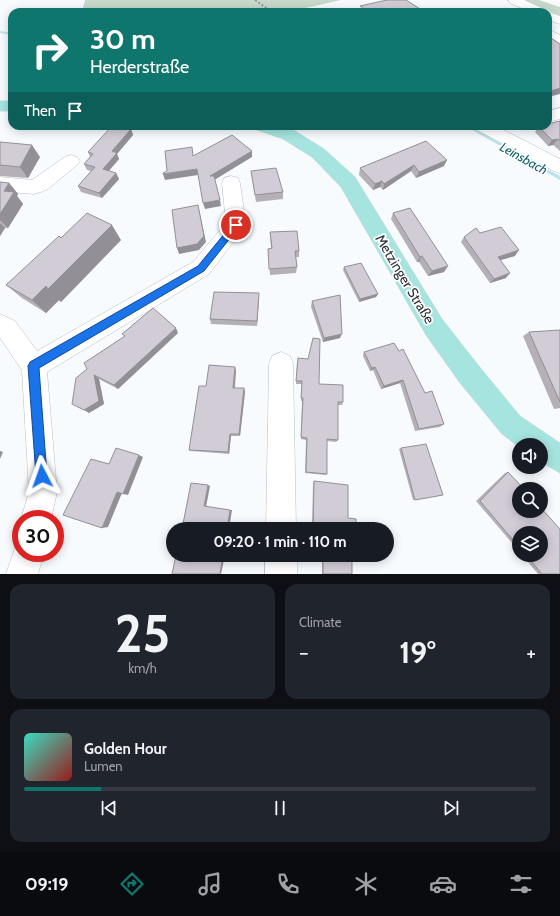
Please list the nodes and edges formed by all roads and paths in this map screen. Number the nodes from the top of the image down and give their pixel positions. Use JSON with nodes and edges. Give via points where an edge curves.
{"nodes":[{"id":1,"x":255,"y":0,"type":"edge"},
{"id":2,"x":514,"y":0,"type":"edge"},
{"id":3,"x":266,"y":8,"type":"edge"},
{"id":4,"x":531,"y":8,"type":"edge"},
{"id":5,"x":275,"y":130,"type":"edge"},
{"id":6,"x":492,"y":130,"type":"edge"},
{"id":7,"x":72,"y":160,"type":"dead end"},
{"id":8,"x":560,"y":167,"type":"edge"},
{"id":9,"x":231,"y":183,"type":"dead end"},
{"id":10,"x":0,"y":184,"type":"edge"},
{"id":11,"x":0,"y":324,"type":"edge"},
{"id":12,"x":281,"y":364,"type":"dead end"},
{"id":13,"x":34,"y":366,"type":"junction"},
{"id":14,"x":530,"y":438,"type":"edge"},
{"id":15,"x":548,"y":451,"type":"edge"},
{"id":16,"x":560,"y":459,"type":"edge"},
{"id":17,"x":38,"y":510,"type":"edge"},
{"id":18,"x":281,"y":522,"type":"edge"},
{"id":19,"x":25,"y":562,"type":"edge"},
{"id":20,"x":281,"y":562,"type":"edge"},
{"id":21,"x":22,"y":574,"type":"edge"},
{"id":22,"x":281,"y":574,"type":"edge"}],
"edges":[{"from":1,"to":3,"type":"path"},
{"from":2,"to":4,"type":"street"},
{"from":5,"to":14,"type":"main road","name":"Metzinger Straße","via":[[289,135],[318,153],[348,182],[434,327],[512,425]]},
{"from":6,"to":8,"type":"street"},
{"from":7,"to":10,"type":"street","via":[[34,187]]},
{"from":9,"to":13,"type":"street","via":[[236,225],[201,268]]},
{"from":11,"to":13,"type":"street","via":[[7,329]]},
{"from":12,"to":18,"type":"street"},
{"from":13,"to":17,"type":"street","via":[[43,492]]},
{"from":15,"to":16,"type":"main road","name":"Metzinger Straße"},
{"from":19,"to":21,"type":"street"},
{"from":20,"to":22,"type":"street"}]}
